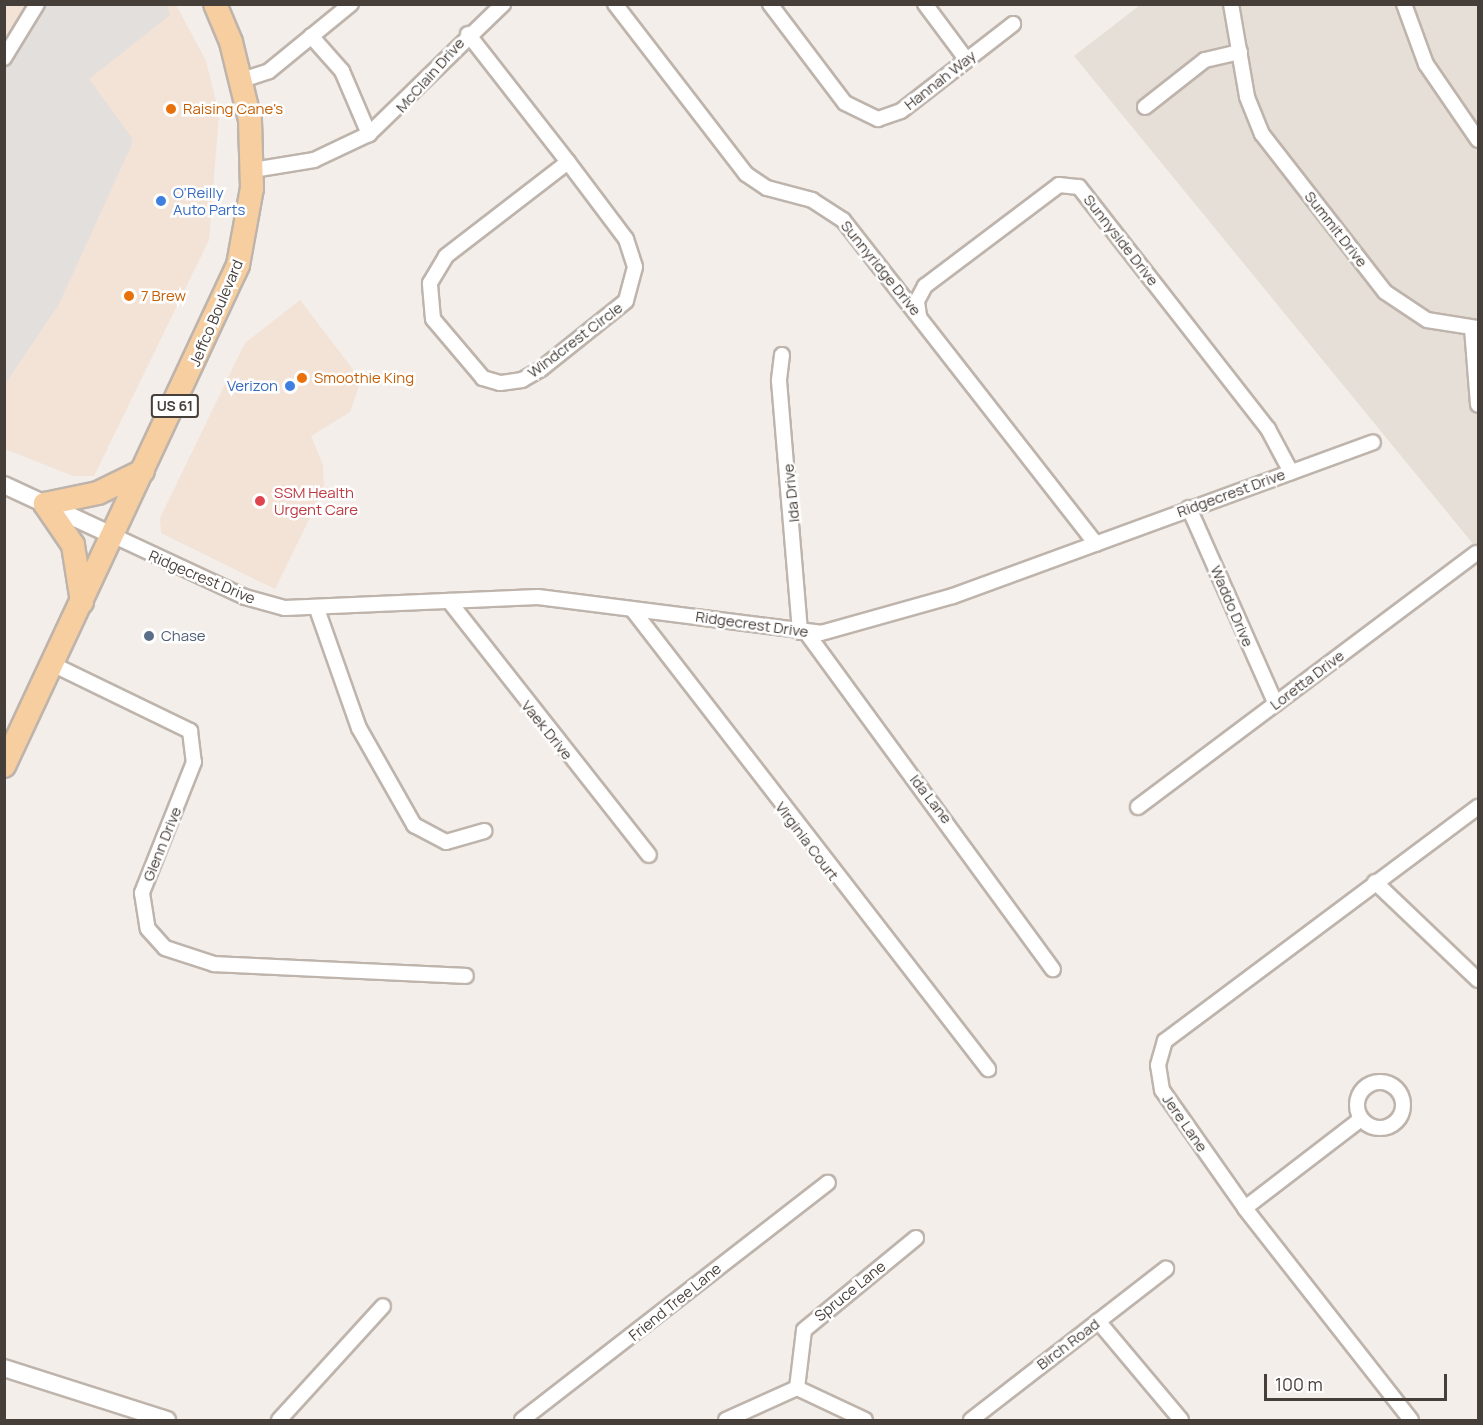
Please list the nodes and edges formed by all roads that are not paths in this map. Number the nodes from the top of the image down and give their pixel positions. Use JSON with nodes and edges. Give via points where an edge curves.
{"nodes":[{"id":1,"x":37,"y":4,"type":"edge"},
{"id":2,"x":215,"y":4,"type":"edge"},
{"id":3,"x":351,"y":4,"type":"edge"},
{"id":4,"x":503,"y":4,"type":"edge"},
{"id":5,"x":615,"y":4,"type":"edge"},
{"id":6,"x":770,"y":4,"type":"edge"},
{"id":7,"x":925,"y":4,"type":"edge"},
{"id":8,"x":1231,"y":4,"type":"edge"},
{"id":9,"x":1404,"y":4,"type":"edge"},
{"id":10,"x":1013,"y":24,"type":"dead end"},
{"id":11,"x":468,"y":34,"type":"junction"},
{"id":12,"x":311,"y":36,"type":"junction"},
{"id":13,"x":1240,"y":52,"type":"junction"},
{"id":14,"x":4,"y":58,"type":"edge"},
{"id":15,"x":966,"y":59,"type":"junction"},
{"id":16,"x":242,"y":80,"type":"junction"},
{"id":17,"x":1144,"y":107,"type":"dead end"},
{"id":18,"x":369,"y":134,"type":"junction"},
{"id":19,"x":1479,"y":140,"type":"edge"},
{"id":20,"x":568,"y":162,"type":"junction"},
{"id":21,"x":253,"y":170,"type":"junction"},
{"id":22,"x":920,"y":316,"type":"junction"},
{"id":23,"x":1475,"y":328,"type":"edge"},
{"id":24,"x":782,"y":355,"type":"dead end"},
{"id":25,"x":1479,"y":405,"type":"edge"},
{"id":26,"x":1373,"y":442,"type":"dead end"},
{"id":27,"x":143,"y":471,"type":"junction"},
{"id":28,"x":1292,"y":472,"type":"junction"},
{"id":29,"x":4,"y":485,"type":"edge"},
{"id":30,"x":45,"y":504,"type":"junction"},
{"id":31,"x":1189,"y":508,"type":"junction"},
{"id":32,"x":114,"y":536,"type":"junction"},
{"id":33,"x":1096,"y":544,"type":"junction"},
{"id":34,"x":1476,"y":553,"type":"dead end"},
{"id":35,"x":449,"y":601,"type":"junction"},
{"id":36,"x":82,"y":604,"type":"junction"},
{"id":37,"x":317,"y":609,"type":"junction"},
{"id":38,"x":632,"y":609,"type":"junction"},
{"id":39,"x":803,"y":632,"type":"junction"},
{"id":40,"x":50,"y":663,"type":"junction"},
{"id":41,"x":1276,"y":704,"type":"junction"},
{"id":42,"x":4,"y":766,"type":"edge"},
{"id":43,"x":1137,"y":807,"type":"dead end"},
{"id":44,"x":1479,"y":807,"type":"edge"},
{"id":45,"x":484,"y":831,"type":"dead end"},
{"id":46,"x":649,"y":855,"type":"dead end"},
{"id":47,"x":1375,"y":882,"type":"junction"},
{"id":48,"x":1053,"y":969,"type":"dead end"},
{"id":49,"x":466,"y":976,"type":"dead end"},
{"id":50,"x":1479,"y":980,"type":"edge"},
{"id":51,"x":988,"y":1069,"type":"dead end"},
{"id":52,"x":1361,"y":1119,"type":"dead end"},
{"id":53,"x":828,"y":1183,"type":"dead end"},
{"id":54,"x":1245,"y":1208,"type":"junction"},
{"id":55,"x":916,"y":1238,"type":"dead end"},
{"id":56,"x":1166,"y":1269,"type":"dead end"},
{"id":57,"x":383,"y":1306,"type":"dead end"},
{"id":58,"x":1098,"y":1321,"type":"junction"},
{"id":59,"x":4,"y":1368,"type":"edge"},
{"id":60,"x":797,"y":1388,"type":"junction"},
{"id":61,"x":167,"y":1420,"type":"edge"},
{"id":62,"x":279,"y":1420,"type":"edge"},
{"id":63,"x":522,"y":1420,"type":"edge"},
{"id":64,"x":726,"y":1420,"type":"edge"},
{"id":65,"x":865,"y":1420,"type":"edge"},
{"id":66,"x":971,"y":1420,"type":"edge"},
{"id":67,"x":1181,"y":1420,"type":"edge"},
{"id":68,"x":1411,"y":1420,"type":"edge"}],
"edges":[{"from":1,"to":14,"type":"street"},
{"from":2,"to":16,"type":"main road","name":"Jeffco Boulevard","number":"US 61"},
{"from":3,"to":12,"type":"street"},
{"from":4,"to":11,"type":"street","name":"McClain Drive"},
{"from":5,"to":22,"type":"street","name":"Sunnyridge Drive","via":[[746,174],[767,188],[832,210]]},
{"from":6,"to":15,"type":"street","name":"Hannah Way","via":[[845,103],[864,117],[892,116]]},
{"from":7,"to":15,"type":"street"},
{"from":8,"to":13,"type":"street","name":"Summit Drive"},
{"from":9,"to":19,"type":"street","via":[[1425,63]]},
{"from":10,"to":15,"type":"street","name":"Hannah Way"},
{"from":11,"to":18,"type":"street","name":"McClain Drive","via":[[411,99]]},
{"from":11,"to":20,"type":"street","name":"Windcrest Circle"},
{"from":12,"to":16,"type":"street","via":[[269,71]]},
{"from":12,"to":18,"type":"street","via":[[342,71]]},
{"from":13,"to":17,"type":"street","via":[[1205,60]]},
{"from":13,"to":23,"type":"street","name":"Summit Drive","via":[[1247,97],[1262,134],[1384,292],[1427,320]]},
{"from":16,"to":21,"type":"main road","name":"Jeffco Boulevard","number":"US 61"},
{"from":18,"to":21,"type":"street","name":"McClain Drive","via":[[314,160]]},
{"from":20,"to":20,"type":"street","name":"Windcrest Circle","via":[[446,256],[430,284],[433,319],[483,378],[500,383],[522,380],[614,313],[632,292],[633,254]]},
{"from":21,"to":27,"type":"main road","name":"Jeffco Boulevard","number":"US 61","via":[[248,225],[231,286]]},
{"from":22,"to":28,"type":"street","name":"Sunnyside Drive","via":[[917,301],[926,286],[1059,185],[1079,187],[1268,429]]},
{"from":22,"to":33,"type":"street","name":"Sunnyridge Drive"},
{"from":23,"to":25,"type":"street","name":"Summit Drive"},
{"from":24,"to":39,"type":"street","name":"Ida Drive","via":[[779,381]]},
{"from":26,"to":28,"type":"street","name":"Ridgecrest Drive"},
{"from":27,"to":30,"type":"main road","via":[[98,493]]},
{"from":27,"to":32,"type":"main road","name":"Jeffco Boulevard","number":"US 61"},
{"from":28,"to":31,"type":"street","name":"Ridgecrest Drive"},
{"from":29,"to":30,"type":"street"},
{"from":30,"to":32,"type":"street"},
{"from":30,"to":36,"type":"main road","via":[[73,545]]},
{"from":31,"to":33,"type":"street","name":"Ridgecrest Drive"},
{"from":31,"to":41,"type":"street","name":"Waddo Drive"},
{"from":32,"to":36,"type":"main road","name":"Jeffco Boulevard","number":"US 61"},
{"from":32,"to":37,"type":"street","name":"Ridgecrest Drive","via":[[251,599]]},
{"from":33,"to":39,"type":"street","name":"Ridgecrest Drive","via":[[953,596],[847,627]]},
{"from":34,"to":41,"type":"street","name":"Loretta Drive"},
{"from":35,"to":37,"type":"street","name":"Ridgecrest Drive"},
{"from":35,"to":38,"type":"street","name":"Ridgecrest Drive","via":[[538,597]]},
{"from":35,"to":46,"type":"street","name":"Vaek Drive"},
{"from":36,"to":40,"type":"main road","name":"Jeffco Boulevard","number":"US 61"},
{"from":37,"to":45,"type":"street","via":[[359,728],[414,825],[446,842]]},
{"from":38,"to":39,"type":"street","name":"Ridgecrest Drive"},
{"from":38,"to":51,"type":"street","name":"Virginia Court"},
{"from":39,"to":48,"type":"street","name":"Ida Lane"},
{"from":40,"to":42,"type":"main road","name":"Jeffco Boulevard","number":"US 61"},
{"from":40,"to":49,"type":"street","name":"Glenn Drive","via":[[190,731],[194,762],[142,893],[148,929],[165,948],[214,964]]},
{"from":41,"to":43,"type":"street","name":"Loretta Drive"},
{"from":44,"to":47,"type":"street","name":"Jere Lane"},
{"from":47,"to":50,"type":"street"},
{"from":47,"to":54,"type":"street","name":"Jere Lane","via":[[1165,1041],[1158,1065],[1162,1090]]},
{"from":52,"to":54,"type":"street"},
{"from":53,"to":63,"type":"street","name":"Friend Tree Lane"},
{"from":54,"to":68,"type":"street","name":"Jere Lane"},
{"from":55,"to":60,"type":"street","name":"Spruce Lane","via":[[804,1330]]},
{"from":56,"to":58,"type":"street","name":"Birch Road"},
{"from":57,"to":62,"type":"street"},
{"from":58,"to":66,"type":"street","name":"Birch Road"},
{"from":58,"to":67,"type":"street"},
{"from":59,"to":61,"type":"street"},
{"from":60,"to":64,"type":"street"},
{"from":60,"to":65,"type":"street"}]}
